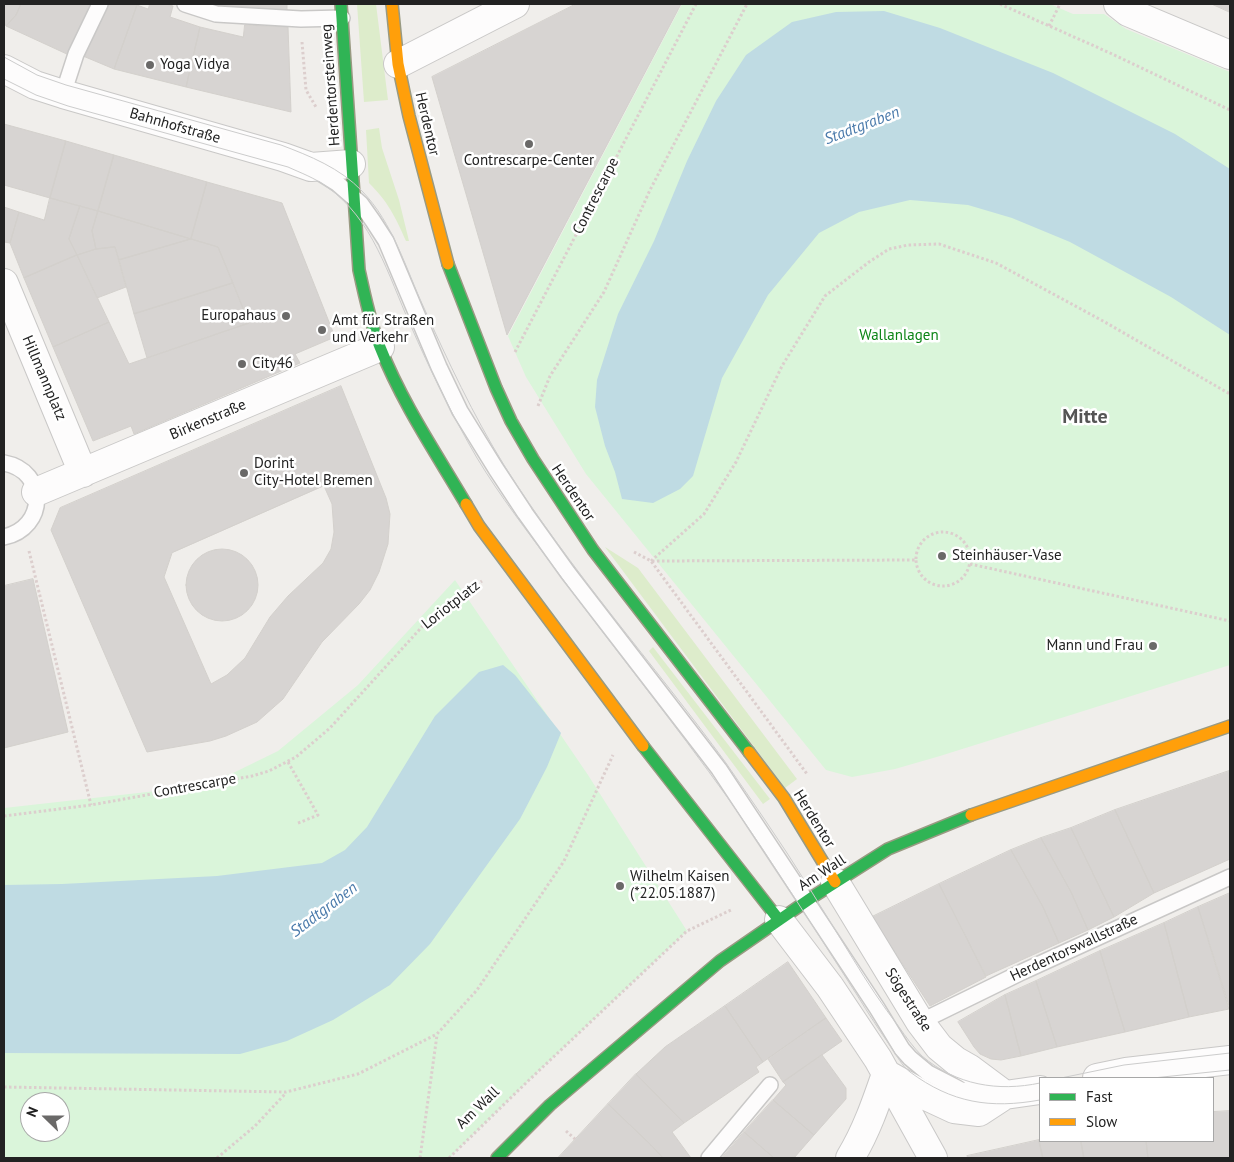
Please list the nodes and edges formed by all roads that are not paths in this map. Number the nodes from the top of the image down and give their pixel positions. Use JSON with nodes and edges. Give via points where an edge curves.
{"nodes":[{"id":1,"x":100,"y":4,"type":"edge"},
{"id":2,"x":185,"y":4,"type":"edge"},
{"id":3,"x":392,"y":4,"type":"edge"},
{"id":4,"x":515,"y":4,"type":"edge"},
{"id":5,"x":1118,"y":4,"type":"edge"},
{"id":6,"x":342,"y":11,"type":"edge"},
{"id":7,"x":1230,"y":55,"type":"edge"},
{"id":8,"x":398,"y":64,"type":"junction"},
{"id":9,"x":4,"y":69,"type":"edge"},
{"id":10,"x":63,"y":94,"type":"junction"},
{"id":11,"x":351,"y":164,"type":"junction"},
{"id":12,"x":311,"y":167,"type":"junction"},
{"id":13,"x":354,"y":198,"type":"junction"},
{"id":14,"x":4,"y":283,"type":"edge"},
{"id":15,"x":380,"y":347,"type":"junction"},
{"id":16,"x":4,"y":464,"type":"edge"},
{"id":17,"x":83,"y":473,"type":"junction"},
{"id":18,"x":36,"y":492,"type":"junction"},
{"id":19,"x":4,"y":537,"type":"edge"},
{"id":20,"x":1230,"y":726,"type":"edge"},
{"id":21,"x":1230,"y":877,"type":"edge"},
{"id":22,"x":835,"y":882,"type":"junction"},
{"id":23,"x":807,"y":901,"type":"junction"},
{"id":24,"x":779,"y":920,"type":"junction"},
{"id":25,"x":920,"y":1022,"type":"junction"},
{"id":26,"x":1230,"y":1060,"type":"edge"},
{"id":27,"x":886,"y":1074,"type":"junction"},
{"id":28,"x":1102,"y":1077,"type":"edge"},
{"id":29,"x":770,"y":1085,"type":"dead end"},
{"id":30,"x":1039,"y":1090,"type":"edge"},
{"id":31,"x":1005,"y":1095,"type":"junction"},
{"id":32,"x":497,"y":1158,"type":"edge"},
{"id":33,"x":709,"y":1158,"type":"edge"},
{"id":34,"x":850,"y":1158,"type":"edge"},
{"id":35,"x":933,"y":1158,"type":"edge"}],
"edges":[{"from":1,"to":10,"type":"lane","via":[[76,54]]},
{"from":2,"to":6,"type":"lane","via":[[216,14],[301,19]]},
{"from":3,"to":8,"type":"main road"},
{"from":4,"to":8,"type":"street"},
{"from":5,"to":7,"type":"street","via":[[1128,12]]},
{"from":6,"to":11,"type":"main road","name":"Herdentorsteinweg"},
{"from":8,"to":22,"type":"main road","name":"Herdentor","via":[[447,263],[496,388],[522,441],[593,550],[784,798]]},
{"from":9,"to":10,"type":"street","name":"Bahnhofstraße","via":[[35,85]]},
{"from":10,"to":12,"type":"street","name":"Bahnhofstraße"},
{"from":11,"to":12,"type":"street","name":"Bahnhofstraße"},
{"from":11,"to":13,"type":"main road"},
{"from":12,"to":13,"type":"lane"},
{"from":13,"to":15,"type":"main road","via":[[359,270]]},
{"from":13,"to":23,"type":"lane","via":[[386,241],[438,367],[460,411],[496,469],[563,566],[719,769]]},
{"from":14,"to":17,"type":"street","name":"Hillmannplatz"},
{"from":15,"to":17,"type":"street","name":"Birkenstraße"},
{"from":15,"to":24,"type":"main road","via":[[411,411],[479,526],[626,724]]},
{"from":16,"to":18,"type":"lane","via":[[25,473]]},
{"from":17,"to":18,"type":"street","name":"Birkenstraße"},
{"from":18,"to":19,"type":"lane","via":[[35,513],[23,529]]},
{"from":20,"to":22,"type":"main road","name":"Am Wall","via":[[986,809],[888,849]]},
{"from":21,"to":25,"type":"lane","name":"Herdentorswallstraße"},
{"from":22,"to":23,"type":"main road","name":"Am Wall"},
{"from":22,"to":25,"type":"street","name":"Sögestraße"},
{"from":23,"to":24,"type":"main road","name":"Am Wall"},
{"from":23,"to":31,"type":"lane","via":[[910,1058],[928,1073],[961,1090]]},
{"from":24,"to":27,"type":"street","via":[[830,987]]},
{"from":24,"to":32,"type":"main road","name":"Am Wall","via":[[720,961],[550,1105]]},
{"from":25,"to":31,"type":"street","name":"Sögestraße","via":[[939,1047]]},
{"from":26,"to":28,"type":"street"},
{"from":27,"to":31,"type":"street","via":[[954,1109],[979,1112]]},
{"from":27,"to":34,"type":"street"},
{"from":27,"to":35,"type":"street"},
{"from":29,"to":33,"type":"lane"},
{"from":30,"to":31,"type":"street"}]}
